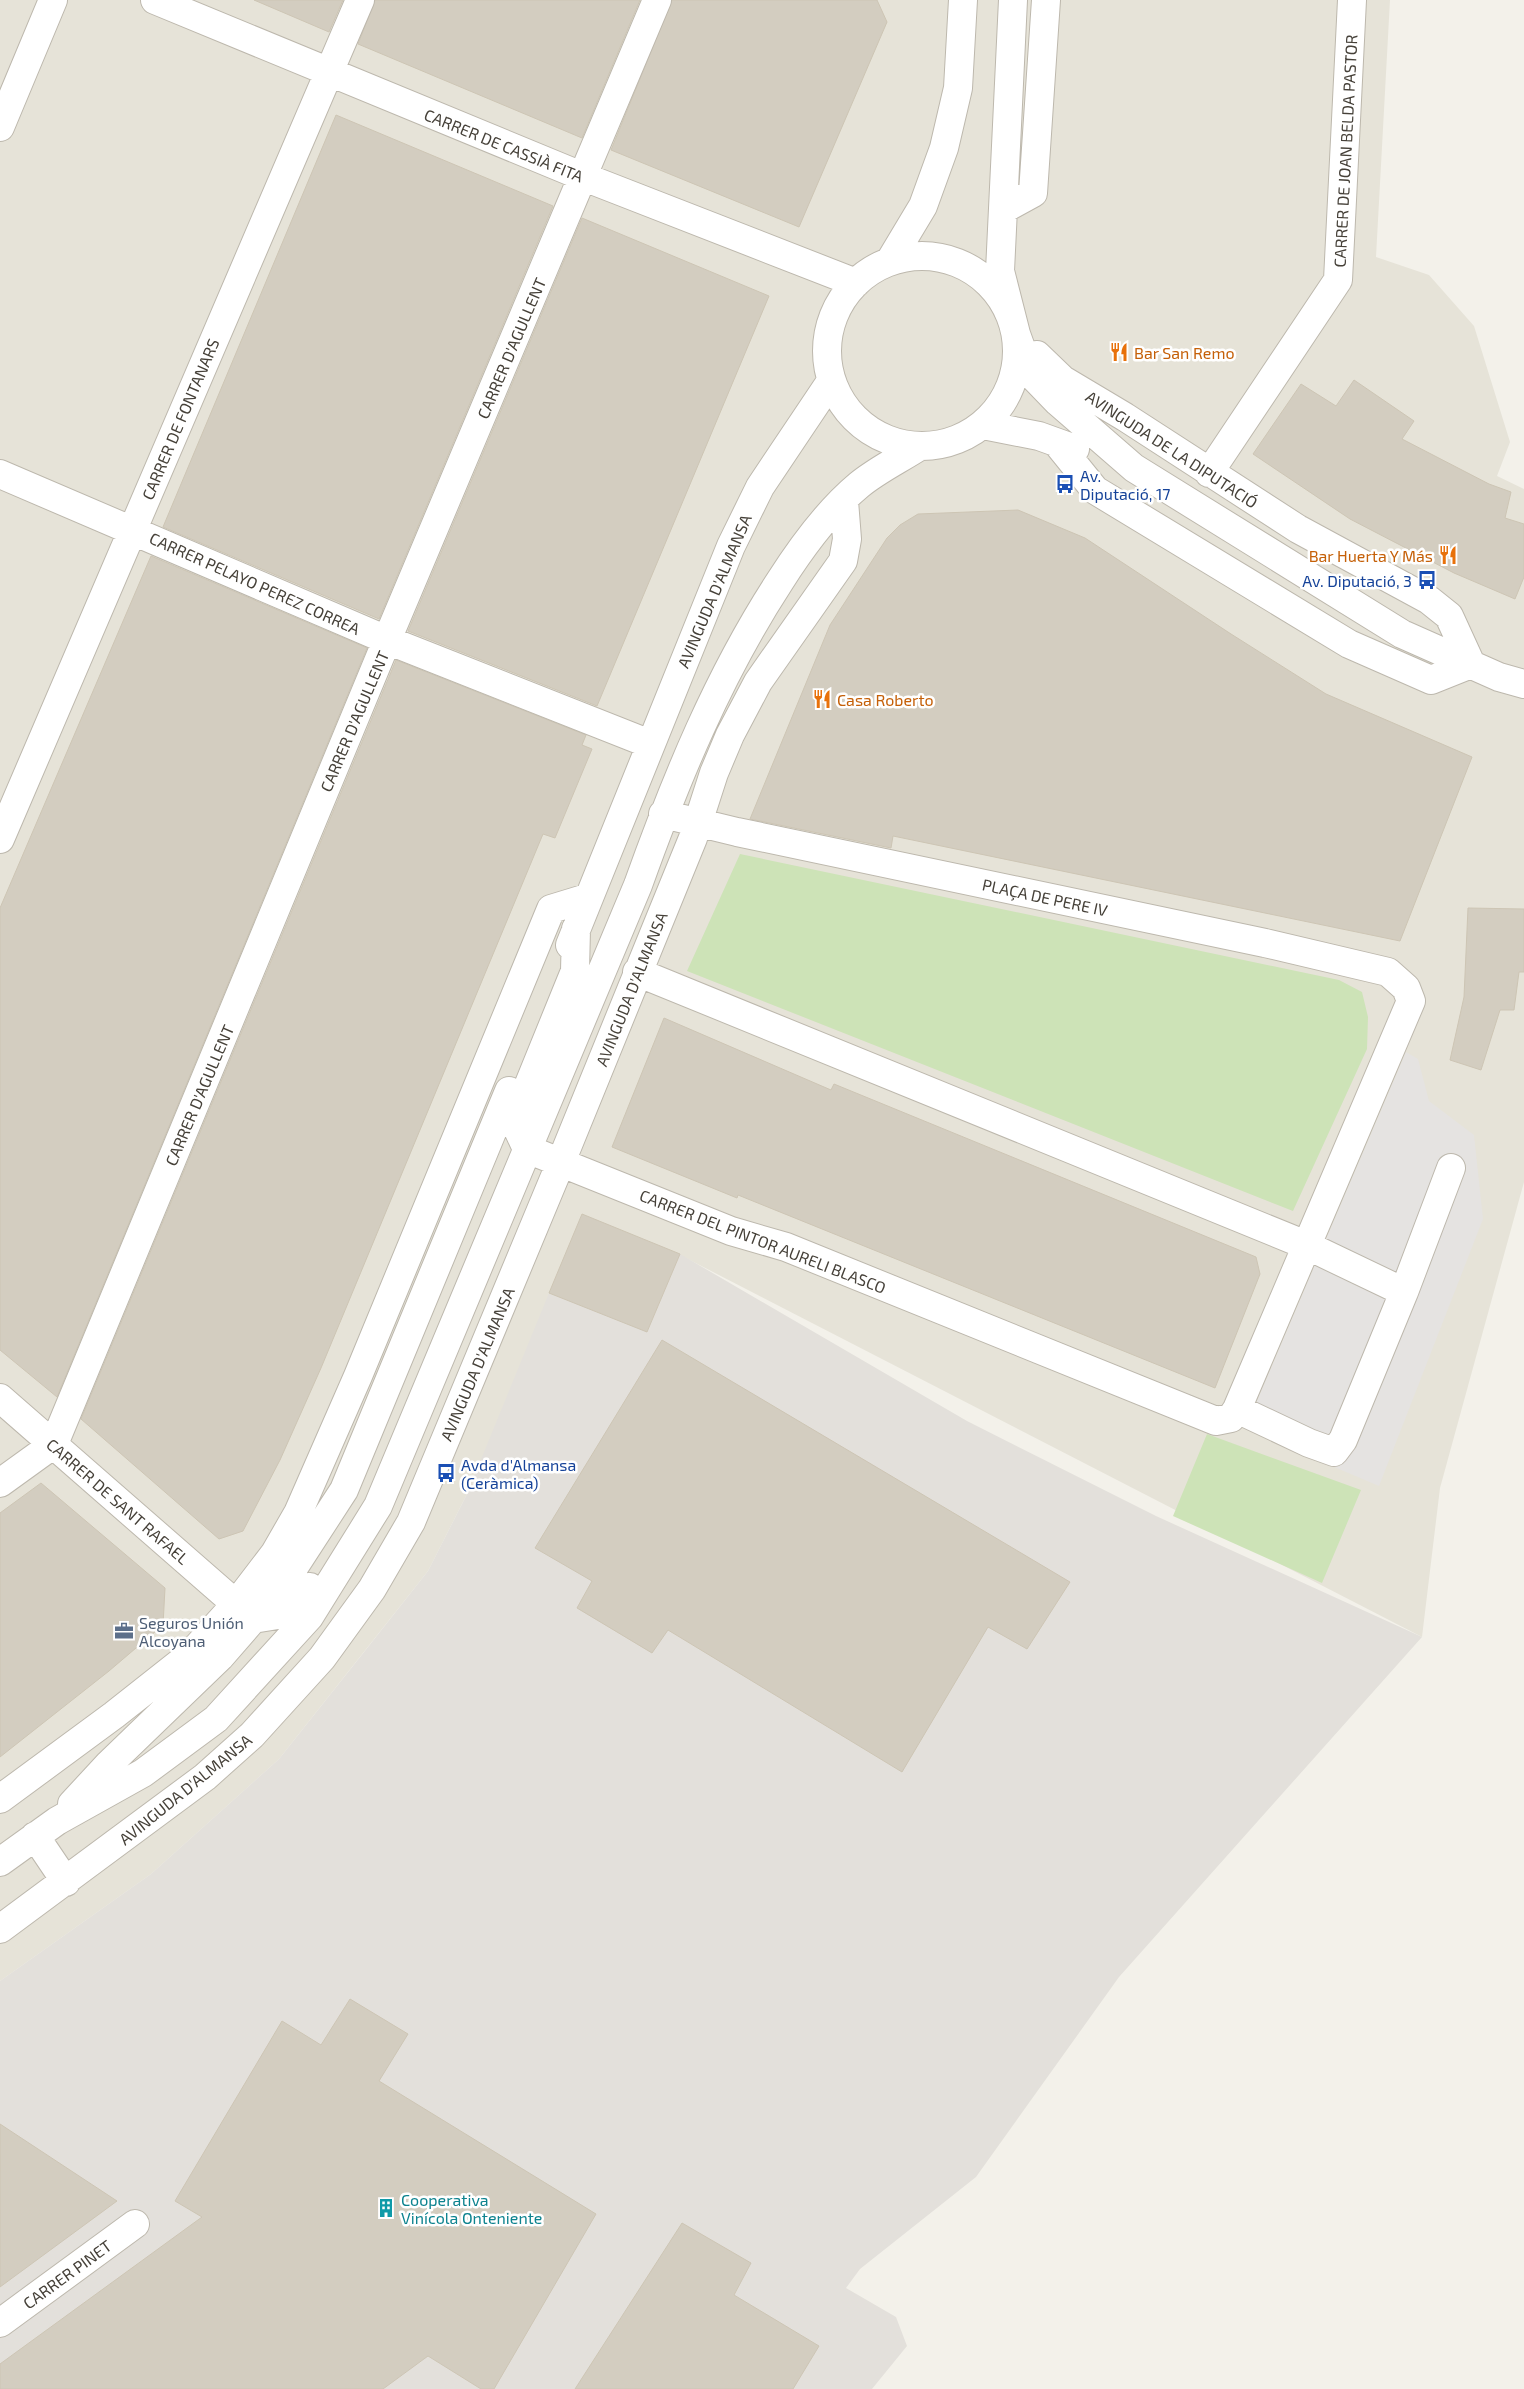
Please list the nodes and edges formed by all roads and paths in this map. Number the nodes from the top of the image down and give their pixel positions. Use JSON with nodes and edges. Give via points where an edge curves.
{"nodes":[{"id":1,"x":52,"y":0,"type":"edge"},
{"id":2,"x":155,"y":0,"type":"edge"},
{"id":3,"x":360,"y":0,"type":"edge"},
{"id":4,"x":657,"y":0,"type":"edge"},
{"id":5,"x":963,"y":0,"type":"edge"},
{"id":6,"x":1013,"y":0,"type":"edge"},
{"id":7,"x":1046,"y":0,"type":"edge"},
{"id":8,"x":1352,"y":0,"type":"edge"},
{"id":9,"x":329,"y":74,"type":"junction"},
{"id":10,"x":0,"y":127,"type":"edge"},
{"id":11,"x":584,"y":177,"type":"junction"},
{"id":12,"x":1004,"y":208,"type":"junction"},
{"id":13,"x":890,"y":261,"type":"junction"},
{"id":14,"x":856,"y":283,"type":"junction"},
{"id":15,"x":1016,"y":334,"type":"junction"},
{"id":16,"x":831,"y":381,"type":"junction"},
{"id":17,"x":983,"y":425,"type":"junction"},
{"id":18,"x":1058,"y":442,"type":"junction"},
{"id":19,"x":920,"y":446,"type":"junction"},
{"id":20,"x":1134,"y":468,"type":"junction"},
{"id":21,"x":1209,"y":473,"type":"junction"},
{"id":22,"x":0,"y":474,"type":"edge"},
{"id":23,"x":844,"y":501,"type":"junction"},
{"id":24,"x":132,"y":529,"type":"junction"},
{"id":25,"x":387,"y":640,"type":"junction"},
{"id":26,"x":1471,"y":664,"type":"junction"},
{"id":27,"x":1512,"y":680,"type":"edge"},
{"id":28,"x":650,"y":744,"type":"junction"},
{"id":29,"x":714,"y":773,"type":"junction"},
{"id":30,"x":663,"y":814,"type":"junction"},
{"id":31,"x":699,"y":822,"type":"junction"},
{"id":32,"x":0,"y":839,"type":"edge"},
{"id":33,"x":587,"y":898,"type":"junction"},
{"id":34,"x":576,"y":929,"type":"junction"},
{"id":35,"x":638,"y":972,"type":"junction"},
{"id":36,"x":527,"y":1149,"type":"junction"},
{"id":37,"x":561,"y":1162,"type":"junction"},
{"id":38,"x":1451,"y":1168,"type":"dead end"},
{"id":39,"x":1306,"y":1245,"type":"junction"},
{"id":40,"x":1404,"y":1292,"type":"junction"},
{"id":41,"x":0,"y":1398,"type":"edge"},
{"id":42,"x":1226,"y":1415,"type":"junction"},
{"id":43,"x":54,"y":1444,"type":"junction"},
{"id":44,"x":0,"y":1484,"type":"edge"},
{"id":45,"x":394,"y":1552,"type":"junction"},
{"id":46,"x":343,"y":1562,"type":"junction"},
{"id":47,"x":245,"y":1612,"type":"junction"},
{"id":48,"x":347,"y":1623,"type":"junction"},
{"id":49,"x":0,"y":1799,"type":"edge"},
{"id":50,"x":57,"y":1821,"type":"junction"},
{"id":51,"x":35,"y":1836,"type":"junction"},
{"id":52,"x":0,"y":1862,"type":"edge"},
{"id":53,"x":66,"y":1882,"type":"junction"},
{"id":54,"x":0,"y":1929,"type":"edge"},
{"id":55,"x":135,"y":2224,"type":"dead end"},
{"id":56,"x":0,"y":2323,"type":"edge"}],
"edges":[{"from":1,"to":10,"type":"street"},
{"from":2,"to":9,"type":"street","name":"CARRER DE CASSIÀ FITA"},
{"from":3,"to":9,"type":"street","name":"CARRER DE FONTANARS"},
{"from":4,"to":11,"type":"street","name":"CARRER D'AGULLENT"},
{"from":5,"to":13,"type":"street","via":[[958,88],[944,148],[923,206]]},
{"from":6,"to":12,"type":"street"},
{"from":7,"to":12,"type":"street","via":[[1033,193]]},
{"from":8,"to":21,"type":"street","name":"CARRER DE JOAN BELDA PASTOR","via":[[1338,280]]},
{"from":9,"to":11,"type":"street","name":"CARRER DE CASSIÀ FITA"},
{"from":9,"to":24,"type":"street","name":"CARRER DE FONTANARS"},
{"from":11,"to":14,"type":"street","name":"CARRER DE CASSIÀ FITA"},
{"from":11,"to":25,"type":"street","name":"CARRER D'AGULLENT"},
{"from":12,"to":15,"type":"street","via":[[1000,271]]},
{"from":13,"to":14,"type":"street"},
{"from":13,"to":15,"type":"street","via":[[923,256],[955,262],[984,278],[1004,304]]},
{"from":14,"to":16,"type":"street","via":[[839,303],[829,328],[827,355]]},
{"from":15,"to":17,"type":"street","via":[[1017,360],[1012,384],[1000,406]]},
{"from":15,"to":20,"type":"street","name":"AVINGUDA DE LA DIPUTACIÓ","via":[[1030,373],[1058,402]]},
{"from":15,"to":21,"type":"street","name":"AVINGUDA DE LA DIPUTACIÓ","via":[[1062,380],[1126,416]]},
{"from":16,"to":19,"type":"street","via":[[845,408],[866,428],[891,441]]},
{"from":16,"to":28,"type":"street","name":"AVINGUDA D'ALMANSA","via":[[760,488],[731,546]]},
{"from":17,"to":18,"type":"street","name":"AVINGUDA DE LA DIPUTACIÓ"},
{"from":17,"to":19,"type":"street","via":[[964,437]]},
{"from":18,"to":20,"type":"street","name":"AVINGUDA DE LA DIPUTACIÓ"},
{"from":18,"to":26,"type":"street","via":[[1095,490],[1349,644],[1431,680]]},
{"from":19,"to":23,"type":"street","name":"AVINGUDA D'ALMANSA","via":[[859,485]]},
{"from":20,"to":26,"type":"street","name":"AVINGUDA DE LA DIPUTACIÓ","via":[[1402,634]]},
{"from":21,"to":26,"type":"street","name":"AVINGUDA DE LA DIPUTACIÓ","via":[[1298,529],[1429,600],[1449,616]]},
{"from":22,"to":24,"type":"street","name":"CARRER PELAYO PEREZ CORREA"},
{"from":23,"to":29,"type":"street","name":"AVINGUDA D'ALMANSA","via":[[847,539],[843,561],[758,682]]},
{"from":23,"to":30,"type":"street","name":"AVINGUDA D'ALMANSA","via":[[790,565],[734,655]]},
{"from":24,"to":25,"type":"street","name":"CARRER PELAYO PEREZ CORREA"},
{"from":24,"to":32,"type":"street","name":"CARRER DE FONTANARS"},
{"from":25,"to":28,"type":"street","name":"CARRER PELAYO PEREZ CORREA"},
{"from":25,"to":43,"type":"street","name":"CARRER D'AGULLENT"},
{"from":26,"to":27,"type":"street","name":"AVINGUDA DE LA DIPUTACIÓ"},
{"from":28,"to":33,"type":"street","name":"AVINGUDA D'ALMANSA"},
{"from":29,"to":30,"type":"street","name":"AVINGUDA D'ALMANSA"},
{"from":29,"to":31,"type":"street","name":"AVINGUDA D'ALMANSA"},
{"from":30,"to":31,"type":"street","name":"PLAÇA DE PERE IV"},
{"from":30,"to":36,"type":"street","name":"AVINGUDA D'ALMANSA","via":[[638,885]]},
{"from":31,"to":35,"type":"street","name":"AVINGUDA D'ALMANSA"},
{"from":31,"to":39,"type":"street","name":"PLAÇA DE PERE IV","via":[[1388,972],[1406,988],[1411,1002]]},
{"from":33,"to":34,"type":"street","name":"AVINGUDA D'ALMANSA"},
{"from":33,"to":47,"type":"street","name":"AVINGUDA D'ALMANSA","via":[[551,910],[358,1376],[298,1513]]},
{"from":34,"to":36,"type":"street","via":[[575,970],[514,1122]]},
{"from":34,"to":47,"type":"street","name":"AVINGUDA D'ALMANSA","via":[[344,1490],[285,1581]]},
{"from":35,"to":37,"type":"street","name":"AVINGUDA D'ALMANSA"},
{"from":35,"to":39,"type":"street"},
{"from":36,"to":37,"type":"street","name":"CARRER DEL PINTOR AURELI BLASCO"},
{"from":36,"to":46,"type":"street","name":"AVINGUDA D'ALMANSA","via":[[378,1506]]},
{"from":37,"to":42,"type":"street","name":"CARRER DEL PINTOR AURELI BLASCO","via":[[731,1231],[786,1247]]},
{"from":37,"to":45,"type":"street","name":"AVINGUDA D'ALMANSA","via":[[411,1522]]},
{"from":38,"to":40,"type":"street"},
{"from":39,"to":40,"type":"street"},
{"from":39,"to":42,"type":"street"},
{"from":40,"to":42,"type":"street","name":"CARRER DEL PINTOR AURELI BLASCO","via":[[1343,1440],[1334,1452]]},
{"from":41,"to":43,"type":"street","name":"CARRER DE SANT RAFAEL"},
{"from":43,"to":44,"type":"street"},
{"from":43,"to":47,"type":"street","name":"CARRER DE SANT RAFAEL"},
{"from":45,"to":46,"type":"street"},
{"from":45,"to":48,"type":"street","name":"AVINGUDA D'ALMANSA"},
{"from":46,"to":47,"type":"street","via":[[315,1580],[290,1613]]},
{"from":46,"to":48,"type":"street","via":[[351,1590]]},
{"from":46,"to":50,"type":"street","name":"AVINGUDA D'ALMANSA","via":[[309,1617],[216,1719],[144,1773]]},
{"from":47,"to":49,"type":"street","name":"AVINGUDA D'ALMANSA"},
{"from":47,"to":50,"type":"street","name":"AVINGUDA D'ALMANSA","via":[[220,1657],[109,1764]]},
{"from":48,"to":53,"type":"street","name":"AVINGUDA D'ALMANSA","via":[[322,1658],[252,1735],[205,1777]]},
{"from":50,"to":51,"type":"street","name":"AVINGUDA D'ALMANSA"},
{"from":51,"to":52,"type":"street","name":"AVINGUDA D'ALMANSA"},
{"from":51,"to":53,"type":"street"},
{"from":53,"to":54,"type":"street","name":"AVINGUDA D'ALMANSA"},
{"from":55,"to":56,"type":"street","name":"CARRER PINET"}]}
